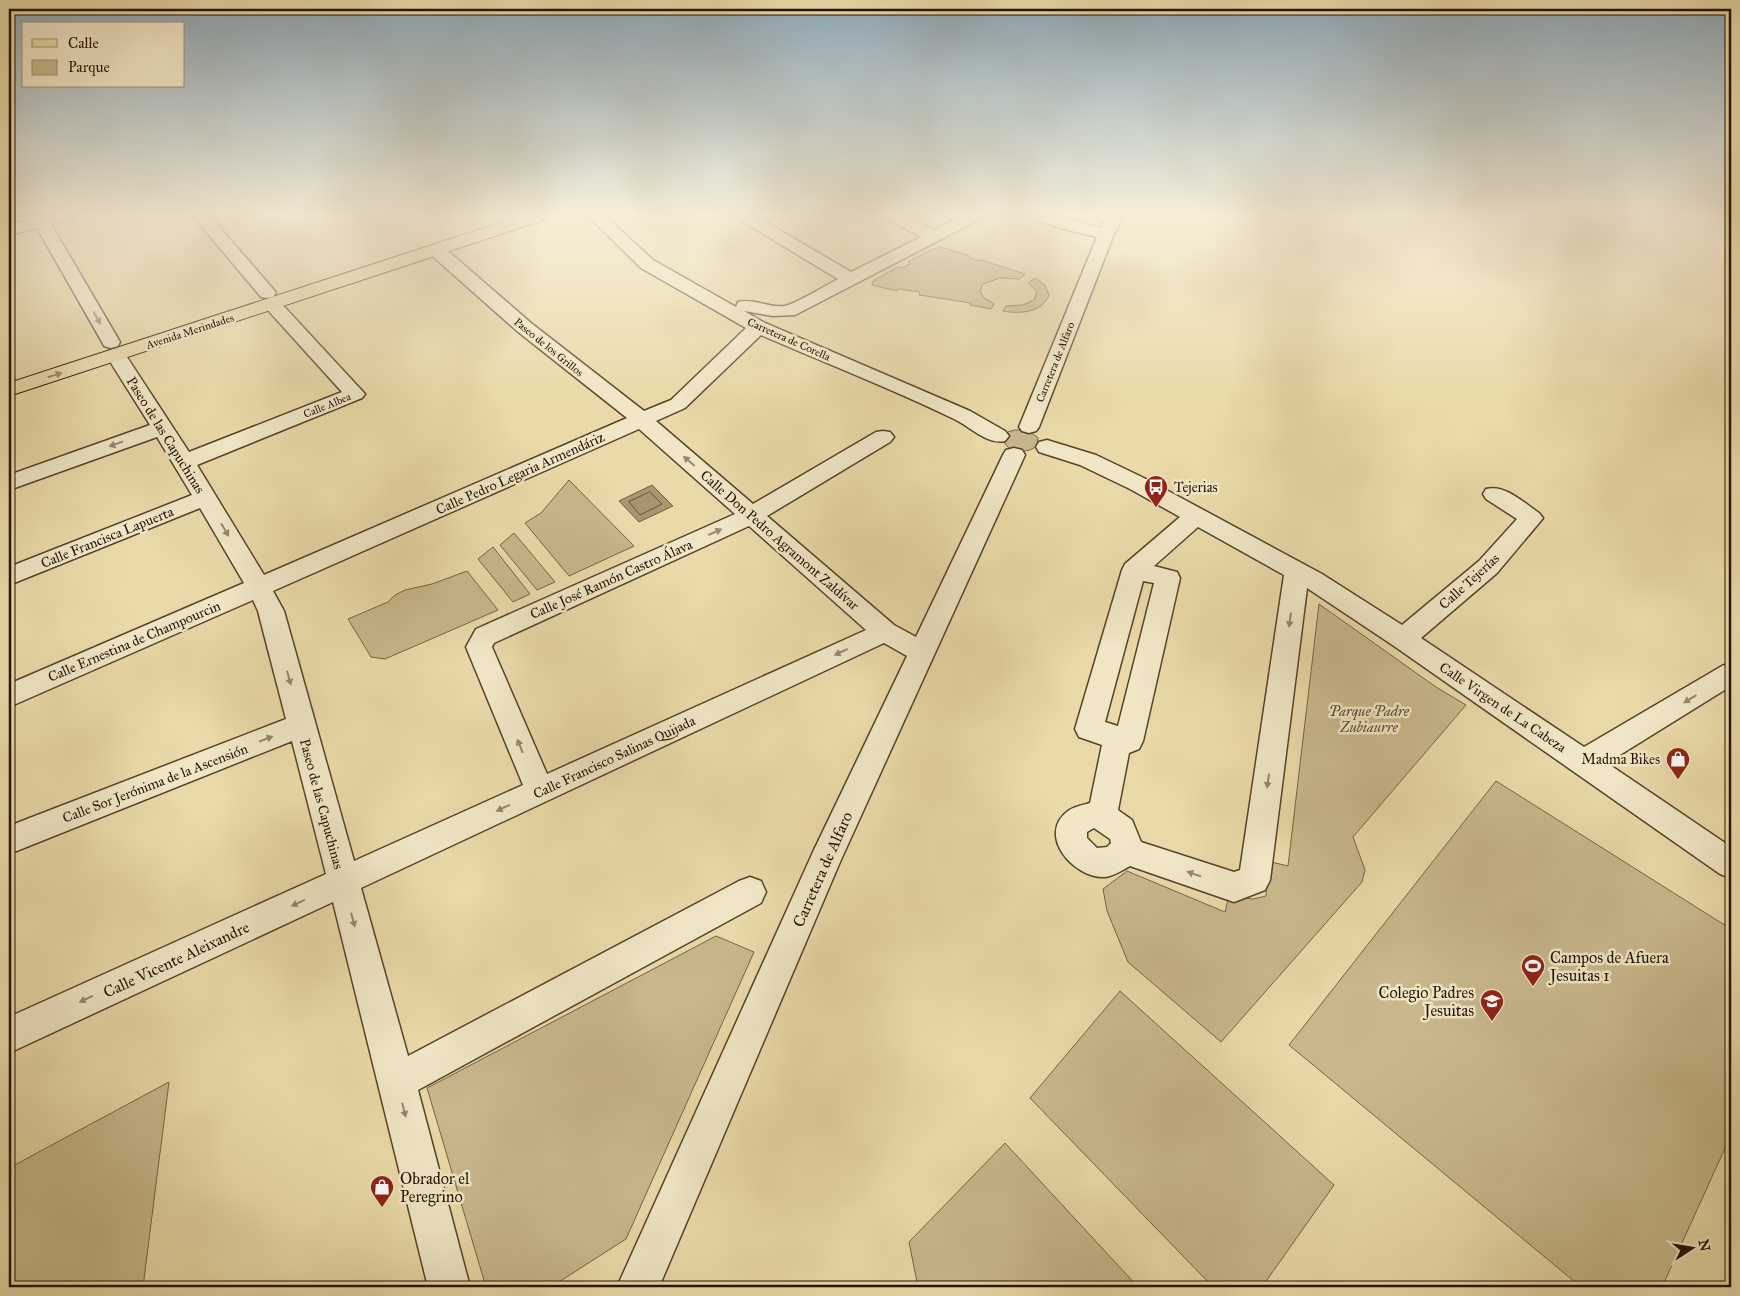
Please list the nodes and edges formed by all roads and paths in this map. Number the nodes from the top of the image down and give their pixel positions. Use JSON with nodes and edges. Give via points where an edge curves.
{"nodes":[{"id":1,"x":72,"y":275,"type":"edge"},
{"id":2,"x":251,"y":275,"type":"edge"},
{"id":3,"x":335,"y":275,"type":"edge"},
{"id":4,"x":348,"y":275,"type":"edge"},
{"id":5,"x":465,"y":275,"type":"edge"},
{"id":6,"x":667,"y":275,"type":"edge"},
{"id":7,"x":690,"y":275,"type":"edge"},
{"id":8,"x":844,"y":275,"type":"edge"},
{"id":9,"x":857,"y":275,"type":"edge"},
{"id":10,"x":1086,"y":275,"type":"edge"},
{"id":11,"x":850,"y":279,"type":"junction"},
{"id":12,"x":270,"y":298,"type":"junction"},
{"id":13,"x":786,"y":320,"type":"junction"},
{"id":14,"x":758,"y":327,"type":"junction"},
{"id":15,"x":113,"y":349,"type":"junction"},
{"id":16,"x":9,"y":375,"type":"edge"},
{"id":17,"x":9,"y":390,"type":"edge"},
{"id":18,"x":642,"y":420,"type":"junction"},
{"id":19,"x":162,"y":428,"type":"junction"},
{"id":20,"x":1013,"y":430,"type":"junction"},
{"id":21,"x":883,"y":437,"type":"dead end"},
{"id":22,"x":1047,"y":447,"type":"junction"},
{"id":23,"x":1014,"y":455,"type":"junction"},
{"id":24,"x":184,"y":462,"type":"junction"},
{"id":25,"x":9,"y":482,"type":"edge"},
{"id":26,"x":1494,"y":494,"type":"dead end"},
{"id":27,"x":205,"y":498,"type":"junction"},
{"id":28,"x":752,"y":515,"type":"junction"},
{"id":29,"x":1196,"y":516,"type":"junction"},
{"id":30,"x":1134,"y":570,"type":"junction"},
{"id":31,"x":1297,"y":572,"type":"junction"},
{"id":32,"x":9,"y":576,"type":"edge"},
{"id":33,"x":259,"y":587,"type":"junction"},
{"id":34,"x":885,"y":632,"type":"junction"},
{"id":35,"x":1403,"y":639,"type":"junction"},
{"id":36,"x":923,"y":652,"type":"junction"},
{"id":37,"x":1731,"y":674,"type":"edge"},
{"id":38,"x":9,"y":696,"type":"edge"},
{"id":39,"x":301,"y":726,"type":"junction"},
{"id":40,"x":1118,"y":738,"type":"junction"},
{"id":41,"x":1584,"y":762,"type":"junction"},
{"id":42,"x":540,"y":791,"type":"junction"},
{"id":43,"x":1102,"y":816,"type":"junction"},
{"id":44,"x":9,"y":840,"type":"edge"},
{"id":45,"x":1123,"y":850,"type":"junction"},
{"id":46,"x":1731,"y":864,"type":"edge"},
{"id":47,"x":342,"y":882,"type":"junction"},
{"id":48,"x":750,"y":892,"type":"dead end"},
{"id":49,"x":9,"y":1035,"type":"edge"},
{"id":50,"x":397,"y":1081,"type":"junction"},
{"id":51,"x":449,"y":1287,"type":"edge"},
{"id":52,"x":638,"y":1287,"type":"edge"}],
"edges":[{"from":1,"to":15,"type":"street","name":"Paseo de las Capuchinas","one_way":true},
{"from":2,"to":12,"type":"street","name":"Calle Albea"},
{"from":3,"to":12,"type":"main road","name":"Avenida Merindades"},
{"from":4,"to":12,"type":"main road","name":"Avenida Merindades"},
{"from":5,"to":18,"type":"street","name":"Paseo de los Grillos","via":[[524,327]]},
{"from":6,"to":14,"type":"street","name":"Carretera de Corella"},
{"from":7,"to":13,"type":"street","name":"Carretera de Corella","via":[[744,306]]},
{"from":8,"to":11,"type":"street"},
{"from":9,"to":11,"type":"street"},
{"from":10,"to":20,"type":"street","name":"Carretera de Alfaro"},
{"from":11,"to":13,"type":"street"},
{"from":12,"to":15,"type":"main road","name":"Avenida Merindades"},
{"from":12,"to":24,"type":"street","name":"Calle Albea","via":[[355,394]]},
{"from":13,"to":20,"type":"street","name":"Carretera de Corella","via":[[952,404]]},
{"from":14,"to":18,"type":"street","name":"Calle Pedro Legaria Armendáriz","via":[[678,404]]},
{"from":14,"to":20,"type":"street","name":"Carretera de Corella","via":[[963,414]]},
{"from":15,"to":16,"type":"main road","name":"Avenida Merindades"},
{"from":17,"to":15,"type":"main road","name":"Avenida Merindades","one_way":true},
{"from":15,"to":19,"type":"street","name":"Paseo de las Capuchinas"},
{"from":28,"to":18,"type":"street","name":"Calle Don Pedro Agramont Zaldívar","one_way":true},
{"from":18,"to":33,"type":"street","name":"Calle Pedro Legaria Armendáriz"},
{"from":19,"to":24,"type":"street","name":"Paseo de las Capuchinas"},
{"from":19,"to":25,"type":"street","one_way":true},
{"from":20,"to":22,"type":"street","via":[[1042,432],[1049,441]]},
{"from":20,"to":23,"type":"street","via":[[998,440],[1003,449]]},
{"from":21,"to":28,"type":"street","name":"Calle José Ramón Castro Álava"},
{"from":22,"to":23,"type":"street","via":[[1038,455]]},
{"from":22,"to":29,"type":"street","name":"Calle Virgen de La Cabeza","via":[[1088,460]]},
{"from":23,"to":36,"type":"street","name":"Carretera de Alfaro"},
{"from":24,"to":27,"type":"street","name":"Paseo de las Capuchinas"},
{"from":26,"to":35,"type":"street","name":"Calle Tejerías","via":[[1531,518],[1488,567]]},
{"from":27,"to":32,"type":"street","name":"Calle Francisca Lapuerta"},
{"from":27,"to":33,"type":"street","name":"Paseo de las Capuchinas","one_way":true},
{"from":28,"to":34,"type":"street","name":"Calle Don Pedro Agramont Zaldívar"},
{"from":42,"to":28,"type":"street","name":"Calle José Ramón Castro Álava","one_way":true,"via":[[479,647],[485,636]]},
{"from":29,"to":30,"type":"street"},
{"from":29,"to":31,"type":"street","name":"Calle Virgen de La Cabeza"},
{"from":30,"to":40,"type":"street","via":[[1089,729]]},
{"from":30,"to":40,"type":"street","via":[[1168,578],[1129,741]]},
{"from":31,"to":35,"type":"street","name":"Calle Virgen de La Cabeza"},
{"from":31,"to":45,"type":"street","one_way":true,"via":[[1254,880],[1234,886],[1225,885]]},
{"from":33,"to":38,"type":"street","name":"Calle Ernestina de Champourcin"},
{"from":33,"to":39,"type":"street","name":"Paseo de las Capuchinas","one_way":true,"via":[[271,611]]},
{"from":34,"to":36,"type":"street","name":"Calle Don Pedro Agramont Zaldívar"},
{"from":34,"to":42,"type":"street","name":"Calle Francisco Salinas Quijada","one_way":true},
{"from":35,"to":41,"type":"street","name":"Calle Virgen de La Cabeza"},
{"from":36,"to":52,"type":"street","name":"Carretera de Alfaro","via":[[821,871]]},
{"from":37,"to":41,"type":"street","one_way":true},
{"from":44,"to":39,"type":"street","name":"Calle Sor Jerónima de la Ascensión","one_way":true},
{"from":39,"to":47,"type":"street","name":"Paseo de las Capuchinas"},
{"from":40,"to":43,"type":"street"},
{"from":41,"to":46,"type":"street","name":"Calle Virgen de La Cabeza"},
{"from":42,"to":47,"type":"street","name":"Calle Francisco Salinas Quijada","one_way":true},
{"from":43,"to":45,"type":"street","via":[[1118,825],[1125,839]]},
{"from":43,"to":45,"type":"street","via":[[1085,816],[1073,825],[1070,832],[1075,848],[1081,855],[1098,862],[1115,859]]},
{"from":47,"to":49,"type":"street","name":"Calle Vicente Aleixandre","one_way":true},
{"from":47,"to":50,"type":"street","name":"Paseo de las Capuchinas","one_way":true},
{"from":48,"to":50,"type":"street"},
{"from":50,"to":51,"type":"street","name":"Paseo de las Capuchinas","one_way":true}]}
